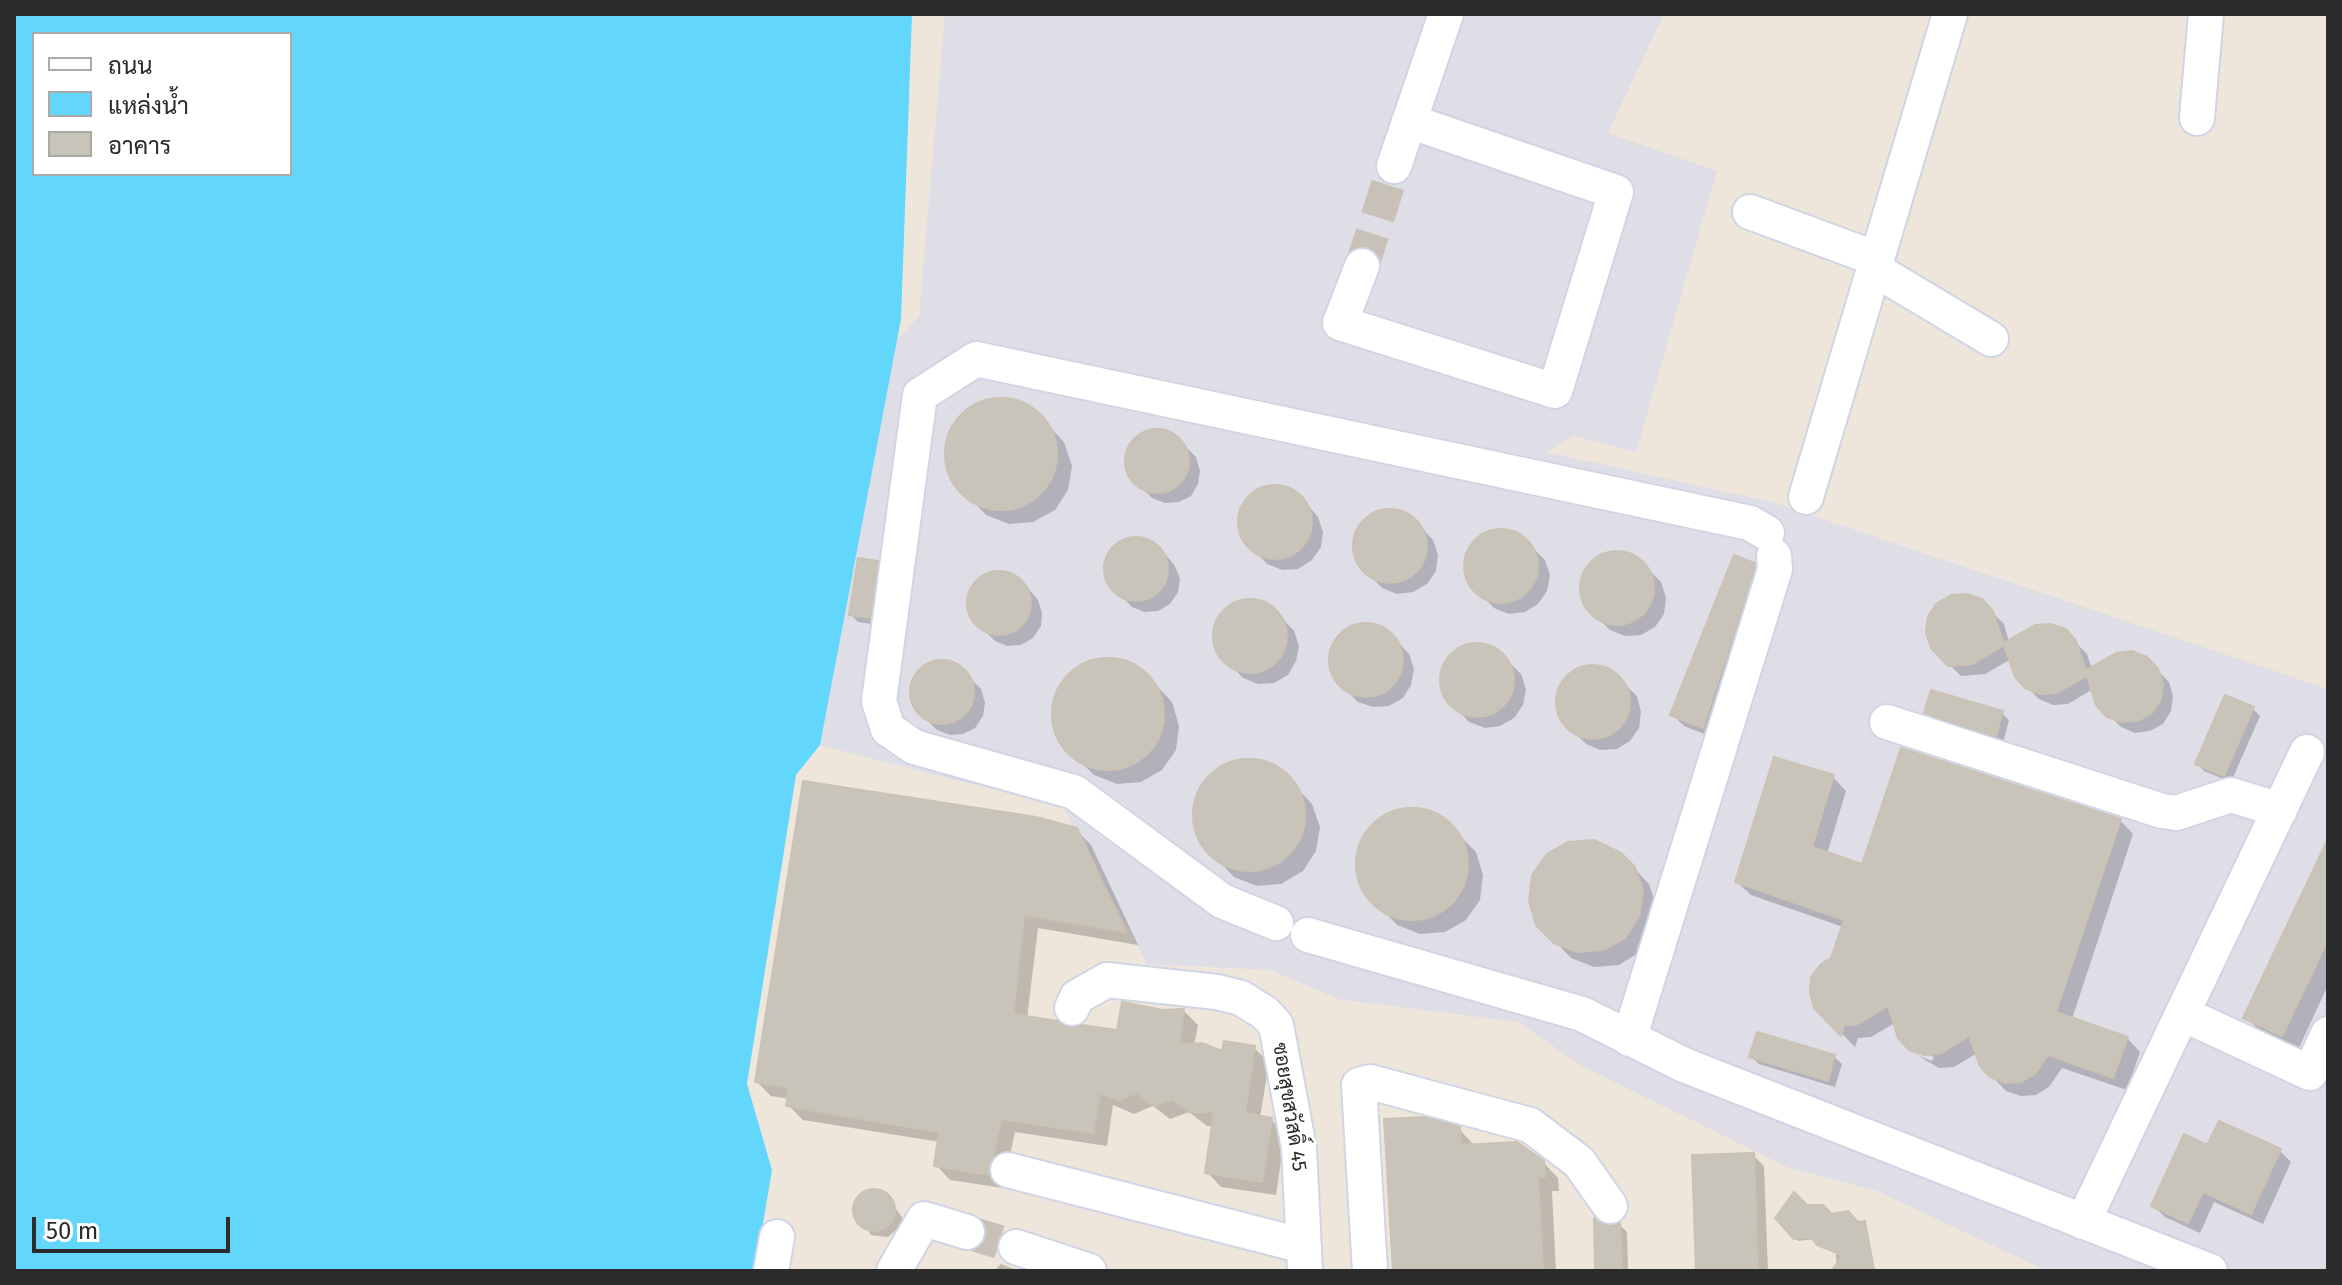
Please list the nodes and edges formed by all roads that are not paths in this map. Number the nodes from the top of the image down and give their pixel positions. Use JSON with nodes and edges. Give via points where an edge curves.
{"nodes":[{"id":1,"x":1950,"y":14,"type":"edge"},
{"id":2,"x":2206,"y":14,"type":"edge"},
{"id":3,"x":1435,"y":17,"type":"edge"},
{"id":4,"x":2197,"y":118,"type":"dead end"},
{"id":5,"x":1409,"y":121,"type":"junction"},
{"id":6,"x":1394,"y":166,"type":"tunnel mouth"},
{"id":7,"x":1750,"y":212,"type":"dead end"},
{"id":8,"x":1875,"y":264,"type":"junction"},
{"id":9,"x":1362,"y":266,"type":"tunnel mouth"},
{"id":10,"x":1991,"y":339,"type":"dead end"},
{"id":11,"x":1806,"y":497,"type":"dead end"},
{"id":12,"x":1887,"y":722,"type":"dead end"},
{"id":13,"x":2307,"y":752,"type":"dead end"},
{"id":14,"x":2280,"y":810,"type":"junction"},
{"id":15,"x":1276,"y":923,"type":"dead end"},
{"id":16,"x":1308,"y":935,"type":"dead end"},
{"id":17,"x":1072,"y":1008,"type":"dead end"},
{"id":18,"x":2183,"y":1014,"type":"junction"},
{"id":19,"x":2328,"y":1034,"type":"edge"},
{"id":20,"x":1629,"y":1039,"type":"junction"},
{"id":21,"x":1008,"y":1170,"type":"dead end"},
{"id":22,"x":1610,"y":1206,"type":"dead end"},
{"id":23,"x":2083,"y":1222,"type":"junction"},
{"id":24,"x":967,"y":1232,"type":"tunnel mouth"},
{"id":25,"x":1016,"y":1247,"type":"tunnel mouth"},
{"id":26,"x":1304,"y":1258,"type":"edge"},
{"id":27,"x":894,"y":1271,"type":"edge"},
{"id":28,"x":1089,"y":1271,"type":"edge"},
{"id":29,"x":1370,"y":1271,"type":"edge"},
{"id":30,"x":2210,"y":1271,"type":"edge"}],
"edges":[{"from":1,"to":8,"type":"street"},
{"from":2,"to":4,"type":"street"},
{"from":3,"to":5,"type":"street"},
{"from":5,"to":6,"type":"street"},
{"from":5,"to":9,"type":"street","via":[[1616,192],[1555,391],[1340,323]]},
{"from":7,"to":8,"type":"street"},
{"from":8,"to":10,"type":"street"},
{"from":8,"to":11,"type":"street"},
{"from":12,"to":14,"type":"street","via":[[2162,811],[2176,813],[2231,795]]},
{"from":13,"to":14,"type":"street"},
{"from":14,"to":18,"type":"street"},
{"from":15,"to":20,"type":"street","via":[[1222,901],[1074,792],[914,747],[888,729],[879,701],[920,395],[976,359],[1735,519],[1750,523],[1771,544],[1775,569]]},
{"from":16,"to":20,"type":"street","via":[[1582,1014]]},
{"from":17,"to":26,"type":"street","name":"ซอยสุขสวัสดิ์ 45","via":[[1089,987],[1107,980],[1217,992],[1241,998],[1265,1013],[1276,1025],[1294,1120]]},
{"from":18,"to":19,"type":"street","via":[[2310,1073]]},
{"from":18,"to":23,"type":"street"},
{"from":20,"to":23,"type":"street"},
{"from":21,"to":26,"type":"street"},
{"from":22,"to":29,"type":"street","via":[[1579,1162],[1530,1125],[1370,1082],[1359,1085]]},
{"from":23,"to":30,"type":"street"},
{"from":24,"to":27,"type":"street","via":[[924,1219]]},
{"from":25,"to":28,"type":"street"}]}
